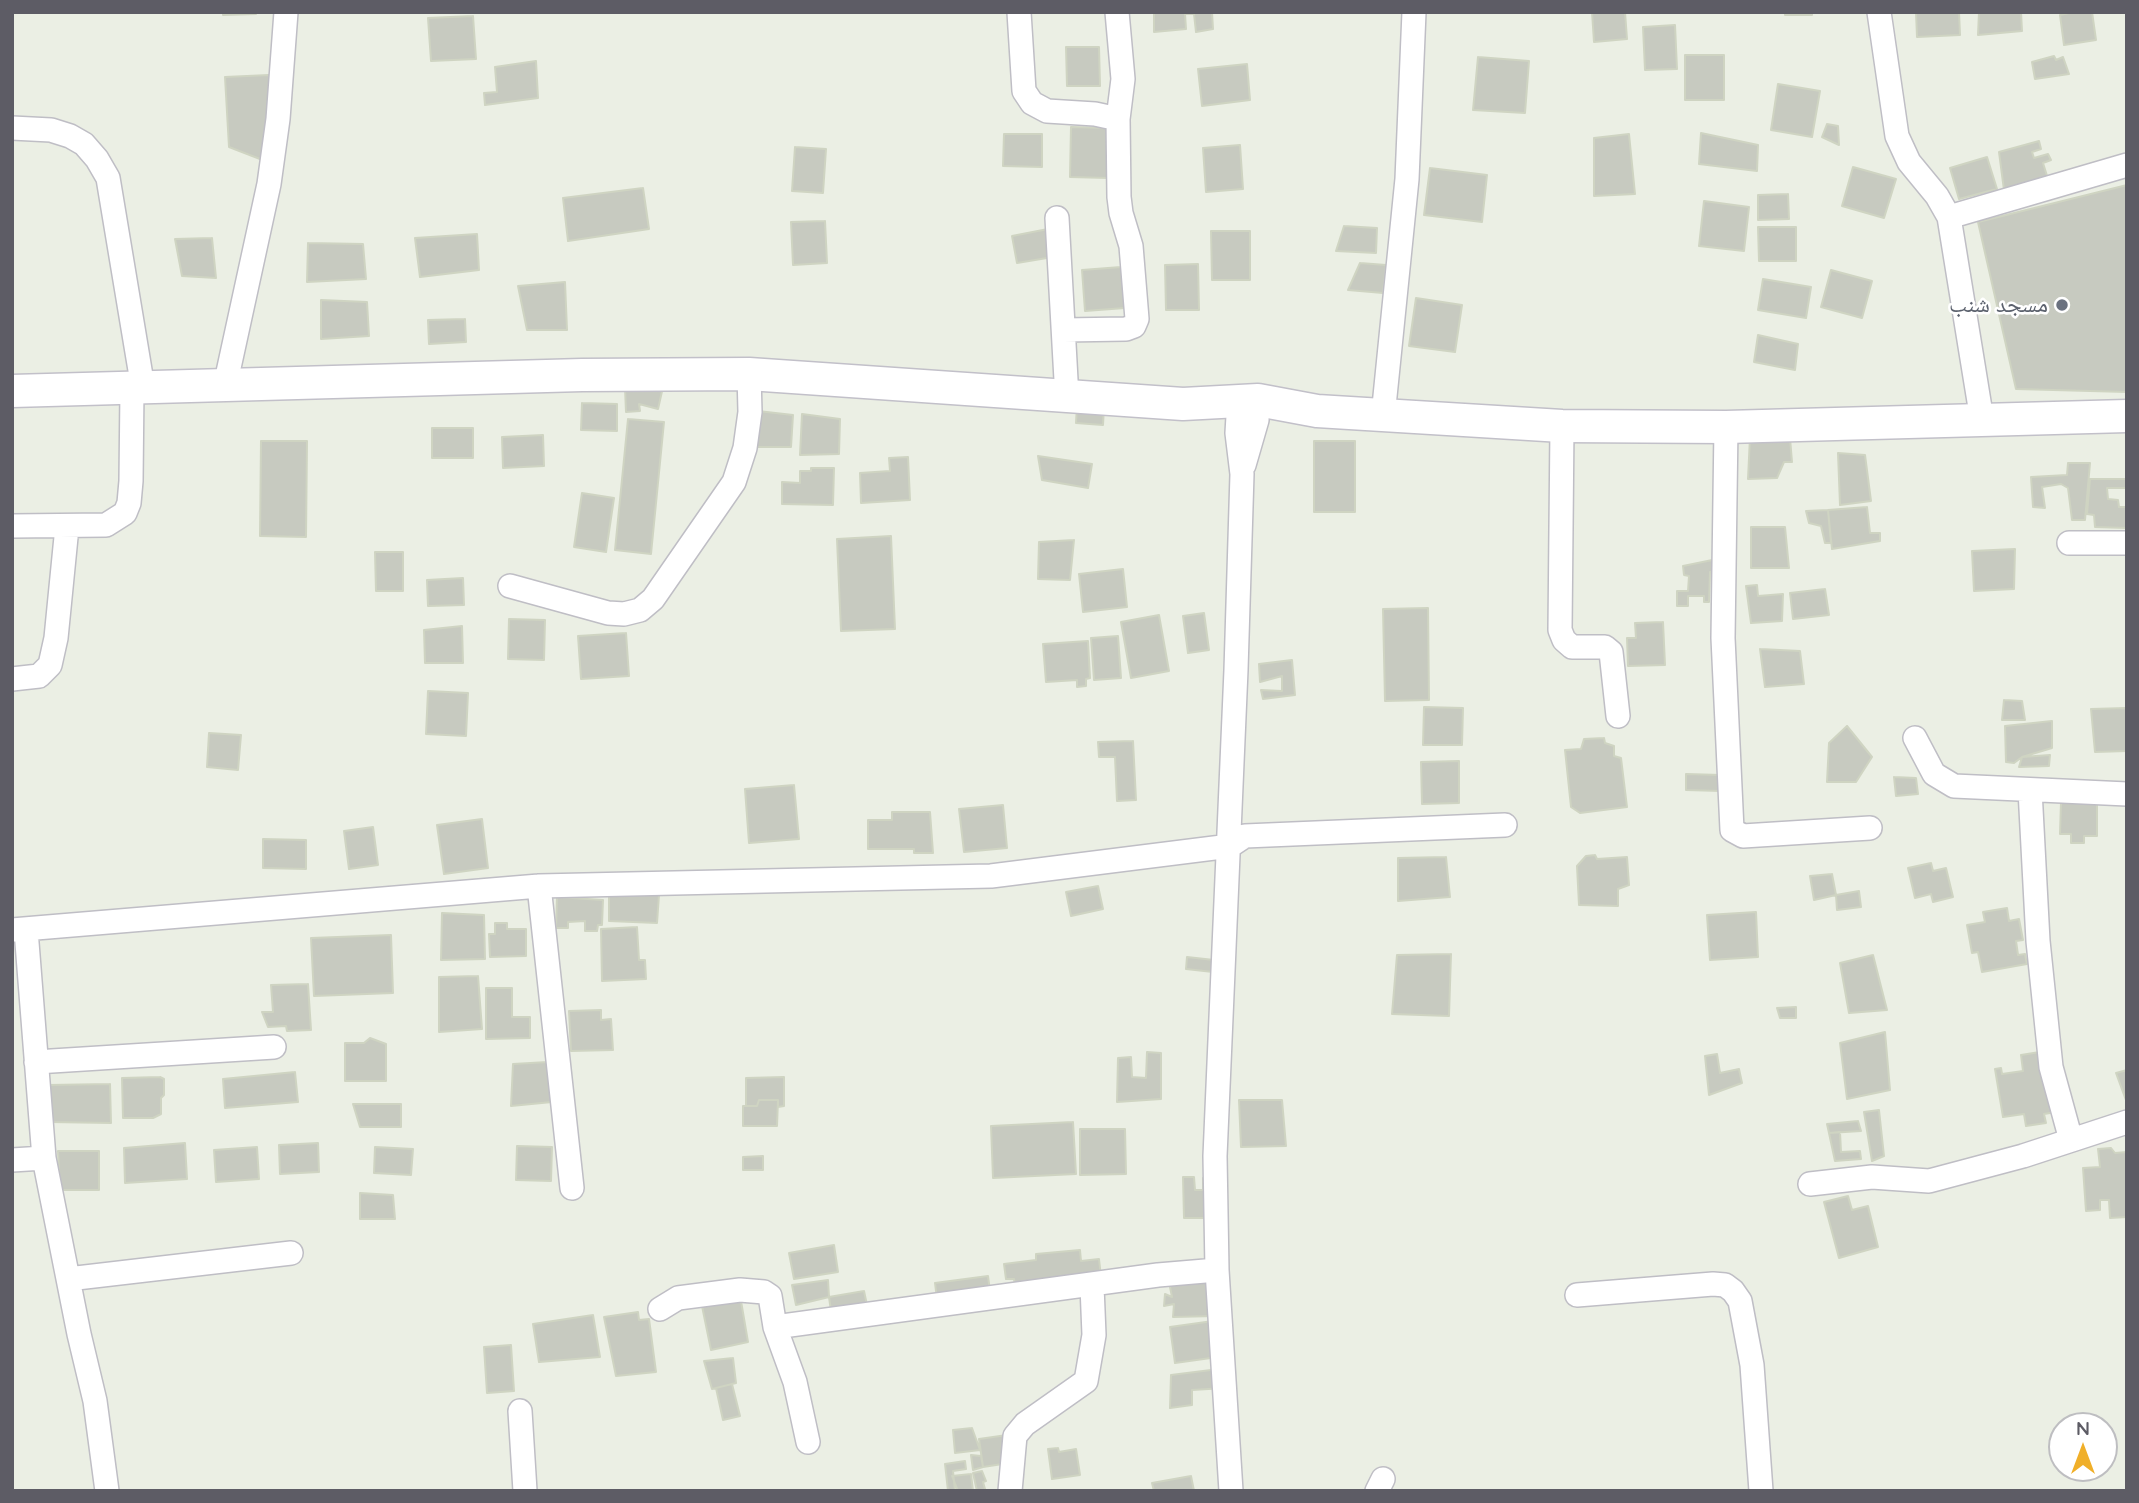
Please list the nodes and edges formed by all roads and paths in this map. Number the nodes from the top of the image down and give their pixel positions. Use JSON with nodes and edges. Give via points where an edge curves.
{"nodes":[{"id":1,"x":286,"y":12,"type":"edge"},
{"id":2,"x":1019,"y":12,"type":"edge"},
{"id":3,"x":1118,"y":12,"type":"edge"},
{"id":4,"x":1414,"y":12,"type":"edge"},
{"id":5,"x":1879,"y":12,"type":"edge"},
{"id":6,"x":1118,"y":119,"type":"junction"},
{"id":7,"x":12,"y":128,"type":"edge"},
{"id":8,"x":2127,"y":165,"type":"edge"},
{"id":9,"x":1949,"y":217,"type":"junction"},
{"id":10,"x":1056,"y":218,"type":"dead end"},
{"id":11,"x":1064,"y":330,"type":"junction"},
{"id":12,"x":749,"y":374,"type":"junction"},
{"id":13,"x":225,"y":386,"type":"junction"},
{"id":14,"x":137,"y":389,"type":"junction"},
{"id":15,"x":12,"y":391,"type":"edge"},
{"id":16,"x":1067,"y":398,"type":"junction"},
{"id":17,"x":1248,"y":409,"type":"junction"},
{"id":18,"x":1383,"y":416,"type":"junction"},
{"id":19,"x":2127,"y":416,"type":"edge"},
{"id":20,"x":1982,"y":420,"type":"junction"},
{"id":21,"x":1562,"y":426,"type":"junction"},
{"id":22,"x":1726,"y":427,"type":"junction"},
{"id":23,"x":12,"y":526,"type":"edge"},
{"id":24,"x":67,"y":527,"type":"junction"},
{"id":25,"x":2069,"y":543,"type":"dead end"},
{"id":26,"x":2127,"y":543,"type":"edge"},
{"id":27,"x":509,"y":586,"type":"dead end"},
{"id":28,"x":12,"y":679,"type":"edge"},
{"id":29,"x":1618,"y":716,"type":"dead end"},
{"id":30,"x":1914,"y":738,"type":"dead end"},
{"id":31,"x":2030,"y":790,"type":"junction"},
{"id":32,"x":2127,"y":794,"type":"edge"},
{"id":33,"x":1505,"y":825,"type":"dead end"},
{"id":34,"x":1870,"y":828,"type":"dead end"},
{"id":35,"x":1230,"y":846,"type":"junction"},
{"id":36,"x":539,"y":886,"type":"junction"},
{"id":37,"x":19,"y":930,"type":"edge"},
{"id":38,"x":274,"y":1047,"type":"dead end"},
{"id":39,"x":36,"y":1062,"type":"junction"},
{"id":40,"x":2127,"y":1122,"type":"edge"},
{"id":41,"x":2071,"y":1140,"type":"junction"},
{"id":42,"x":44,"y":1158,"type":"junction"},
{"id":43,"x":12,"y":1160,"type":"edge"},
{"id":44,"x":1810,"y":1184,"type":"dead end"},
{"id":45,"x":572,"y":1188,"type":"dead end"},
{"id":46,"x":291,"y":1253,"type":"dead end"},
{"id":47,"x":1217,"y":1270,"type":"junction"},
{"id":48,"x":68,"y":1279,"type":"junction"},
{"id":49,"x":1092,"y":1286,"type":"junction"},
{"id":50,"x":1577,"y":1295,"type":"dead end"},
{"id":51,"x":660,"y":1309,"type":"dead end"},
{"id":52,"x":775,"y":1326,"type":"junction"},
{"id":53,"x":520,"y":1411,"type":"dead end"},
{"id":54,"x":808,"y":1442,"type":"dead end"},
{"id":55,"x":107,"y":1491,"type":"edge"},
{"id":56,"x":525,"y":1491,"type":"edge"},
{"id":57,"x":1010,"y":1491,"type":"edge"},
{"id":58,"x":1231,"y":1491,"type":"edge"},
{"id":59,"x":1761,"y":1491,"type":"edge"}],
"edges":[{"from":1,"to":13,"type":"street","via":[[269,184]]},
{"from":2,"to":6,"type":"street","via":[[1024,91],[1032,103],[1047,111]]},
{"from":3,"to":6,"type":"street","via":[[1123,79]]},
{"from":4,"to":18,"type":"street","via":[[1407,179]]},
{"from":5,"to":9,"type":"street","via":[[1897,136],[1909,162]]},
{"from":6,"to":11,"type":"street","via":[[1121,213],[1131,246],[1137,319],[1126,329]]},
{"from":7,"to":14,"type":"street","via":[[70,136],[84,144],[107,178]]},
{"from":8,"to":9,"type":"street"},
{"from":9,"to":20,"type":"street"},
{"from":10,"to":11,"type":"street"},
{"from":11,"to":16,"type":"street"},
{"from":12,"to":13,"type":"street"},
{"from":12,"to":16,"type":"street"},
{"from":12,"to":27,"type":"street","via":[[750,412],[734,482],[653,599],[640,610],[608,613]]},
{"from":13,"to":14,"type":"street"},
{"from":14,"to":15,"type":"street"},
{"from":14,"to":24,"type":"street","via":[[130,503],[125,513],[106,525]]},
{"from":16,"to":17,"type":"street"},
{"from":17,"to":18,"type":"street","via":[[1286,419],[1317,411]]},
{"from":17,"to":35,"type":"street"},
{"from":18,"to":21,"type":"street"},
{"from":19,"to":20,"type":"street"},
{"from":20,"to":22,"type":"street"},
{"from":21,"to":22,"type":"street"},
{"from":21,"to":29,"type":"street","via":[[1560,630],[1572,647],[1605,647],[1611,652]]},
{"from":22,"to":34,"type":"street","via":[[1723,638],[1732,830],[1743,836]]},
{"from":23,"to":24,"type":"street"},
{"from":24,"to":28,"type":"street","via":[[50,665],[39,676]]},
{"from":25,"to":26,"type":"street"},
{"from":30,"to":31,"type":"street","via":[[1934,774],[1946,783],[1963,788]]},
{"from":31,"to":32,"type":"street"},
{"from":31,"to":41,"type":"street","via":[[2051,1067]]},
{"from":33,"to":35,"type":"street","via":[[1245,836]]},
{"from":35,"to":36,"type":"street","via":[[991,876]]},
{"from":35,"to":47,"type":"street","via":[[1214,1156]]},
{"from":36,"to":37,"type":"street"},
{"from":36,"to":45,"type":"street"},
{"from":37,"to":39,"type":"street"},
{"from":38,"to":39,"type":"street"},
{"from":39,"to":42,"type":"street"},
{"from":40,"to":41,"type":"street"},
{"from":41,"to":44,"type":"street","via":[[1929,1181],[1872,1177]]},
{"from":42,"to":43,"type":"street"},
{"from":42,"to":48,"type":"street"},
{"from":46,"to":48,"type":"street"},
{"from":47,"to":49,"type":"street"},
{"from":47,"to":58,"type":"street"},
{"from":48,"to":55,"type":"street","via":[[95,1401]]},
{"from":49,"to":52,"type":"street"},
{"from":49,"to":57,"type":"street","via":[[1094,1335],[1086,1381],[1015,1436]]},
{"from":50,"to":59,"type":"street","via":[[1713,1284],[1725,1284],[1733,1291],[1740,1301],[1752,1365]]},
{"from":51,"to":52,"type":"street","via":[[678,1298],[740,1290],[764,1292],[770,1296]]},
{"from":52,"to":54,"type":"street","via":[[795,1382]]},
{"from":53,"to":56,"type":"street"}]}
